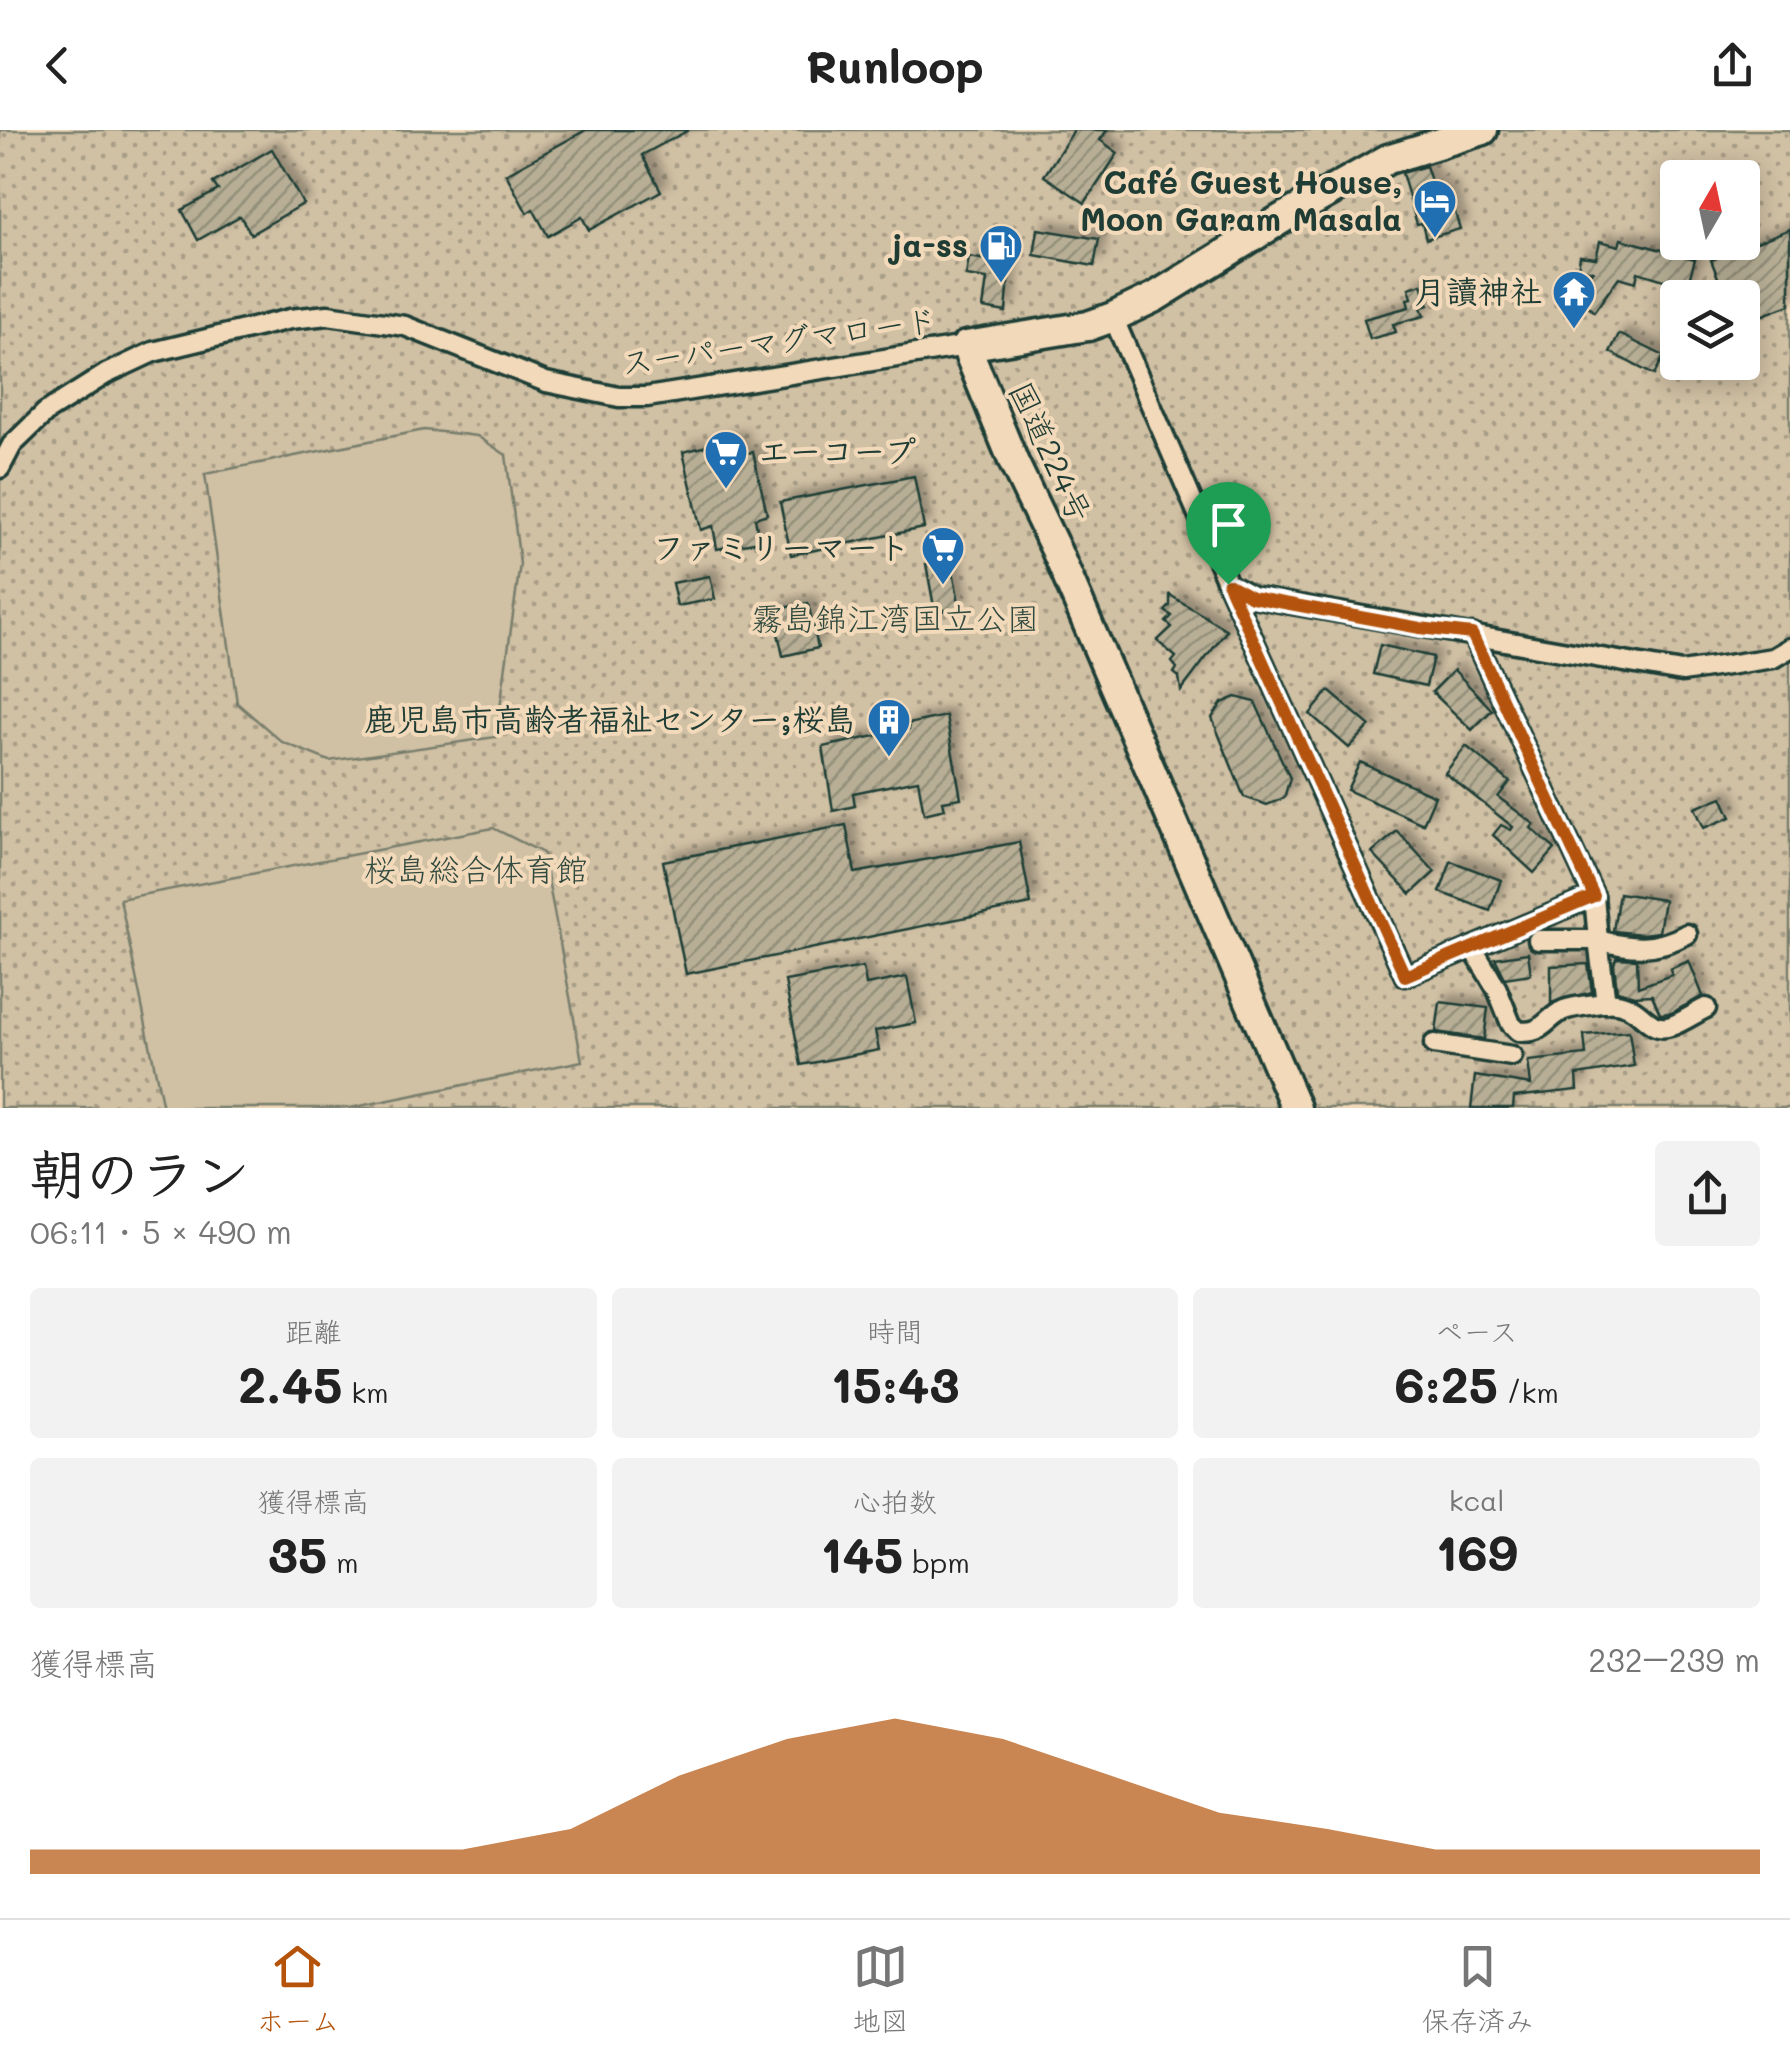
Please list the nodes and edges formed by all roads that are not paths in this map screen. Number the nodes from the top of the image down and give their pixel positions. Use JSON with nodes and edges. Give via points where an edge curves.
{"nodes":[{"id":1,"x":1483,"y":130,"type":"edge"},
{"id":2,"x":1113,"y":317,"type":"junction"},
{"id":3,"x":966,"y":346,"type":"junction"},
{"id":4,"x":0,"y":468,"type":"edge"},
{"id":5,"x":1228,"y":584,"type":"junction"},
{"id":6,"x":1472,"y":634,"type":"junction"},
{"id":7,"x":1790,"y":648,"type":"edge"},
{"id":8,"x":1594,"y":896,"type":"junction"},
{"id":9,"x":1686,"y":934,"type":"dead end"},
{"id":10,"x":1538,"y":940,"type":"dead end"},
{"id":11,"x":1598,"y":940,"type":"junction"},
{"id":12,"x":1474,"y":948,"type":"junction"},
{"id":13,"x":1606,"y":1003,"type":"junction"},
{"id":14,"x":1706,"y":1008,"type":"dead end"},
{"id":15,"x":1511,"y":1024,"type":"junction"},
{"id":16,"x":1434,"y":1044,"type":"dead end"},
{"id":17,"x":1296,"y":1108,"type":"edge"}],
"edges":[{"from":1,"to":2,"type":"highway","name":"国道224号","via":[[1388,160]]},
{"from":2,"to":3,"type":"highway","name":"国道224号"},
{"from":2,"to":5,"type":"street"},
{"from":3,"to":4,"type":"street","name":"スーパーマグマロード","via":[[618,398],[546,382],[405,326],[328,315],[290,319],[153,352],[106,374],[46,412]]},
{"from":3,"to":17,"type":"highway","name":"国道224号"},
{"from":5,"to":6,"type":"street","via":[[1252,597]]},
{"from":5,"to":12,"type":"street","via":[[1405,976]]},
{"from":6,"to":7,"type":"street","via":[[1682,672],[1773,658]]},
{"from":6,"to":8,"type":"street"},
{"from":8,"to":11,"type":"street"},
{"from":8,"to":12,"type":"street"},
{"from":9,"to":11,"type":"street","via":[[1640,948]]},
{"from":10,"to":11,"type":"street"},
{"from":11,"to":13,"type":"street"},
{"from":12,"to":15,"type":"street"},
{"from":13,"to":14,"type":"street","via":[[1635,1008],[1659,1028]]},
{"from":13,"to":15,"type":"street","via":[[1560,1012],[1534,1032]]},
{"from":15,"to":16,"type":"street","via":[[1508,1056]]}]}
